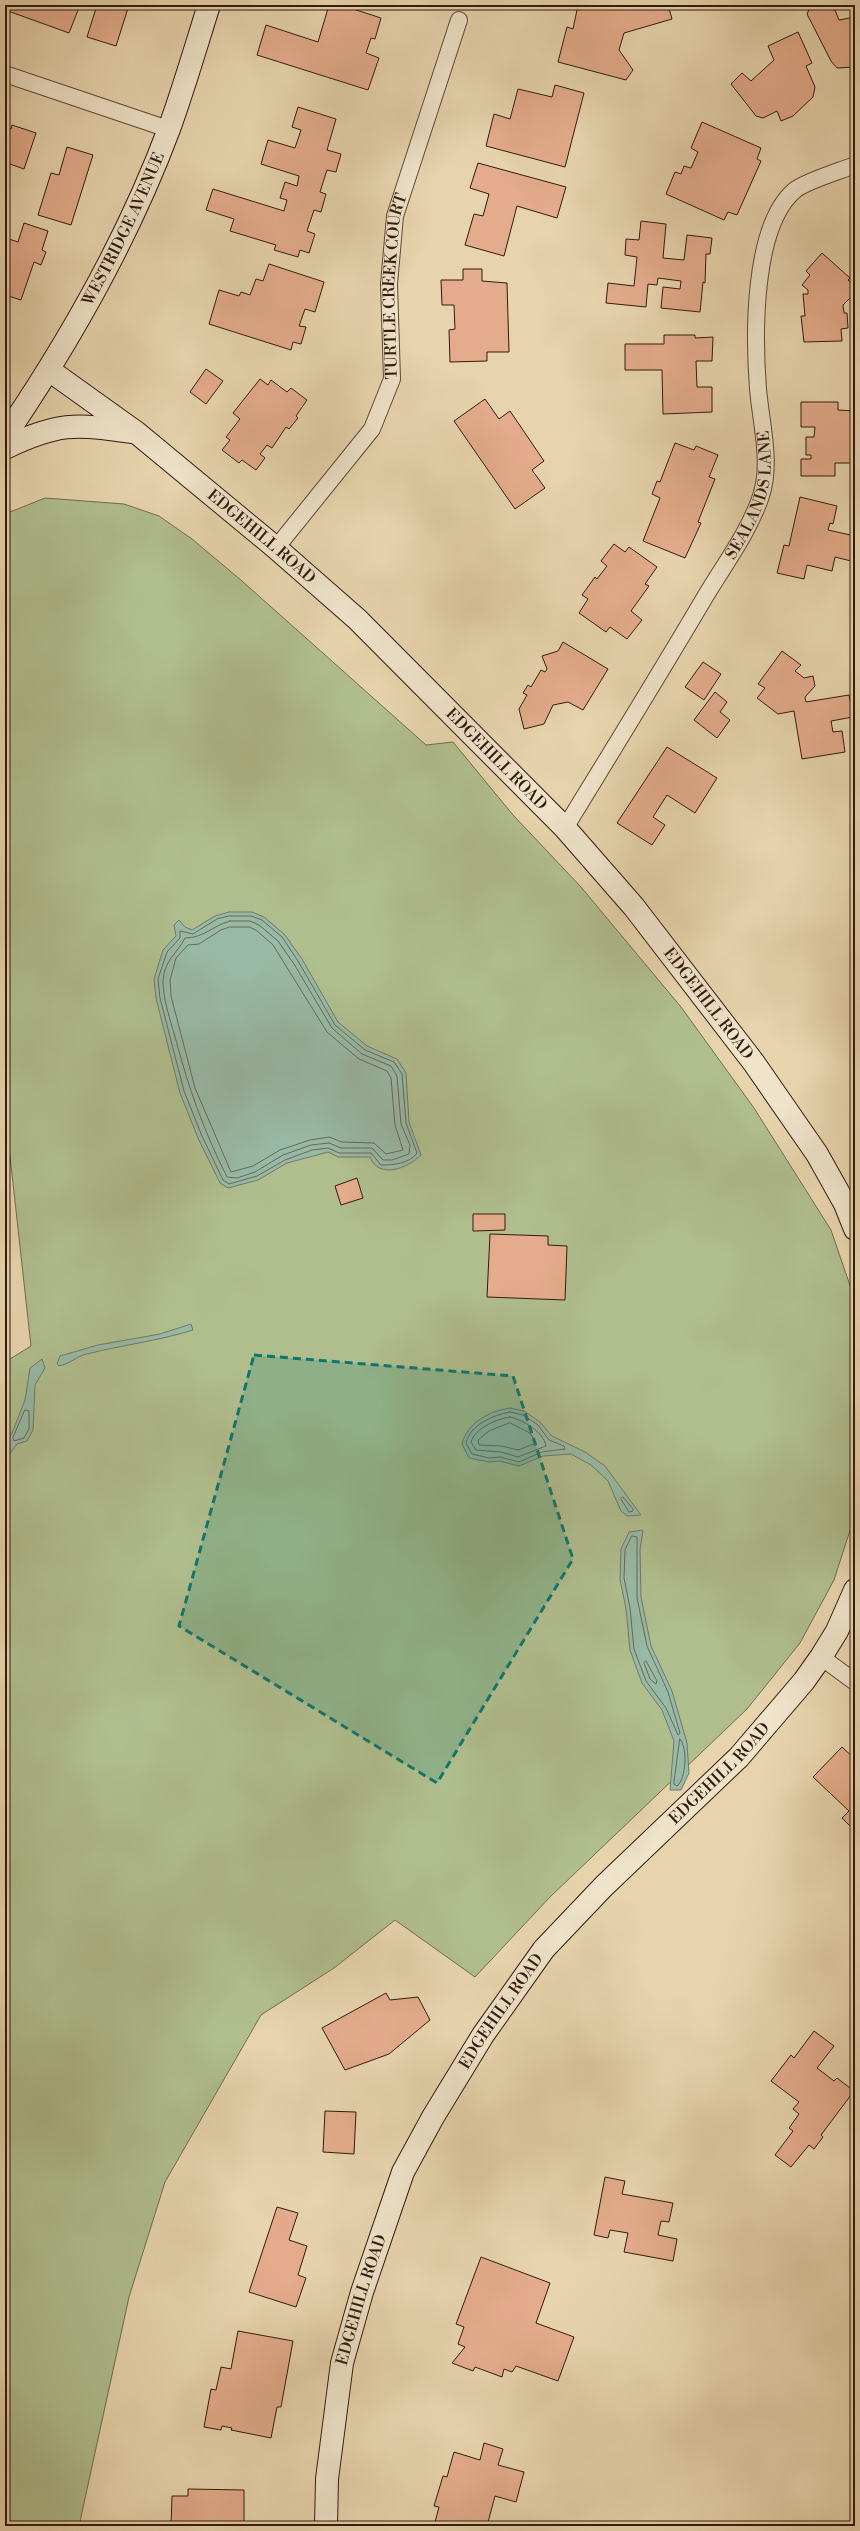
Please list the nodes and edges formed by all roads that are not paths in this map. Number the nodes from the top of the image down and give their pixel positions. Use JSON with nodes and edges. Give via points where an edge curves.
{"nodes":[{"id":1,"x":209,"y":5,"type":"edge"},
{"id":2,"x":459,"y":20,"type":"dead end"},
{"id":3,"x":5,"y":74,"type":"edge"},
{"id":4,"x":168,"y":129,"type":"junction"},
{"id":5,"x":855,"y":165,"type":"edge"},
{"id":6,"x":48,"y":370,"type":"junction"},
{"id":7,"x":9,"y":424,"type":"edge"},
{"id":8,"x":137,"y":433,"type":"junction"},
{"id":9,"x":5,"y":448,"type":"edge"},
{"id":10,"x":276,"y":548,"type":"junction"},
{"id":11,"x":565,"y":828,"type":"junction"},
{"id":12,"x":855,"y":1230,"type":"edge"},
{"id":13,"x":855,"y":1590,"type":"edge"},
{"id":14,"x":821,"y":1657,"type":"junction"},
{"id":15,"x":855,"y":1682,"type":"edge"},
{"id":16,"x":326,"y":2526,"type":"edge"}],
"edges":[{"from":1,"to":4,"type":"street","name":"WESTRIDGE AVENUE"},
{"from":2,"to":10,"type":"street","name":"TURTLE CREEK COURT","via":[[395,216],[389,284],[392,379],[372,429]]},
{"from":3,"to":4,"type":"street"},
{"from":4,"to":6,"type":"street","name":"WESTRIDGE AVENUE","via":[[128,225]]},
{"from":5,"to":11,"type":"street","name":"SEALANDS LANE","via":[[796,189],[782,204],[767,233],[757,305],[758,388],[767,476],[761,498],[692,620]]},
{"from":6,"to":7,"type":"street","name":"WESTRIDGE AVENUE"},
{"from":6,"to":8,"type":"street","name":"EDGEHILL ROAD"},
{"from":8,"to":9,"type":"street","via":[[87,425],[59,427],[31,435]]},
{"from":8,"to":10,"type":"street","name":"EDGEHILL ROAD"},
{"from":10,"to":11,"type":"street","name":"EDGEHILL ROAD","via":[[357,619]]},
{"from":11,"to":12,"type":"street","name":"EDGEHILL ROAD","via":[[634,907],[754,1063],[817,1154],[845,1204]]},
{"from":13,"to":14,"type":"street","name":"EDGEHILL ROAD","via":[[838,1630]]},
{"from":14,"to":15,"type":"street"},
{"from":14,"to":16,"type":"street","name":"EDGEHILL ROAD","via":[[804,1682],[739,1757],[604,1886],[544,1949],[483,2035],[433,2118],[403,2172],[362,2292],[342,2363],[327,2479]]}]}
